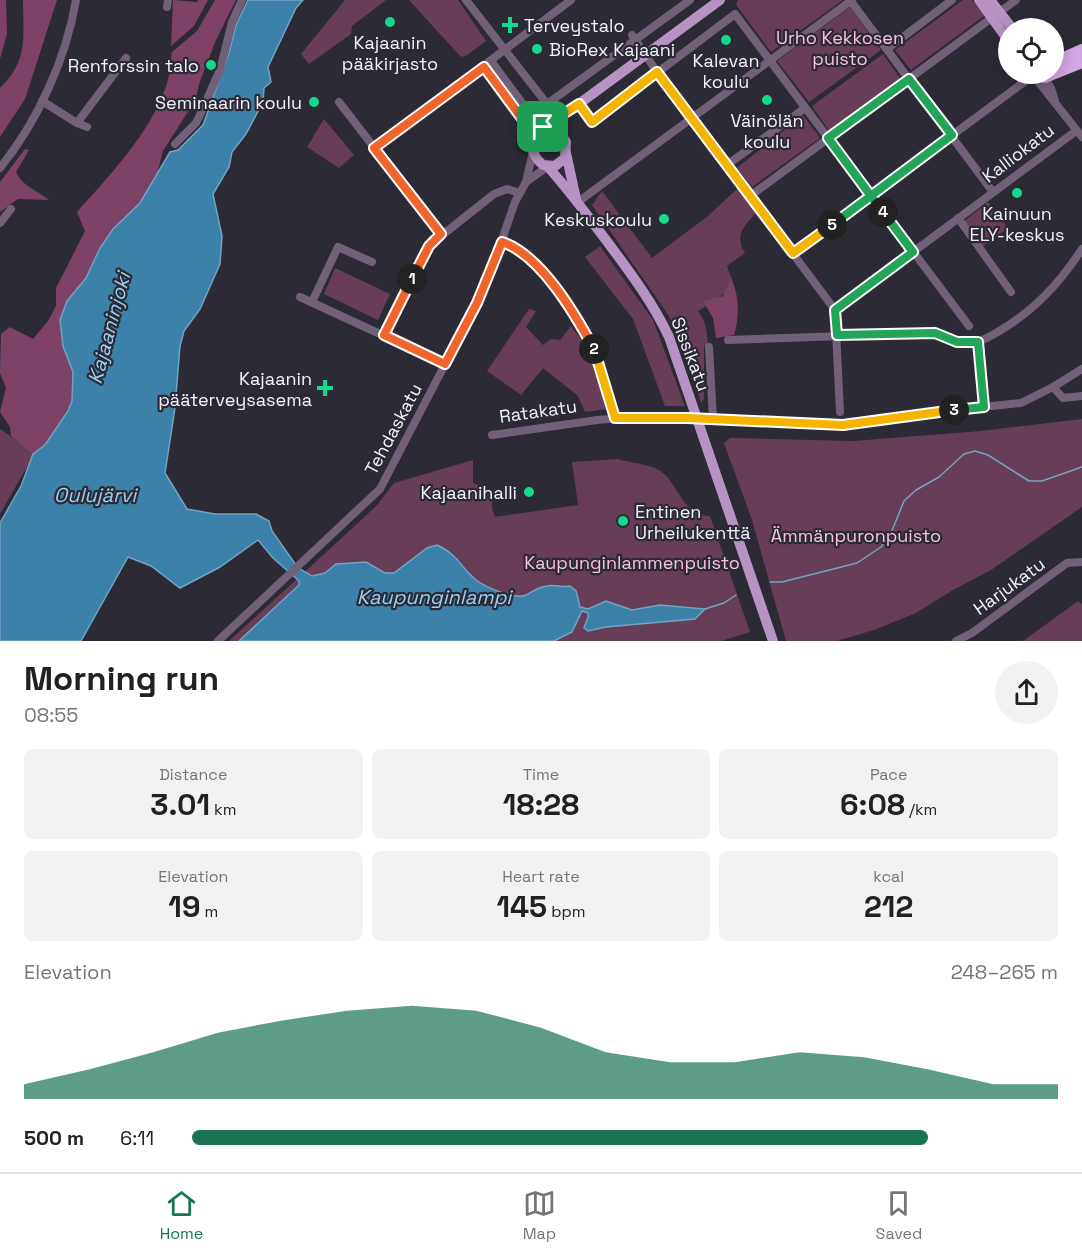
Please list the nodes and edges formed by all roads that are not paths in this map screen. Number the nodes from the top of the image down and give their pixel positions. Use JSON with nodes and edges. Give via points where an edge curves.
{"nodes":[{"id":1,"x":76,"y":0,"type":"edge"},
{"id":2,"x":242,"y":0,"type":"edge"},
{"id":3,"x":571,"y":0,"type":"edge"},
{"id":4,"x":690,"y":0,"type":"edge"},
{"id":5,"x":720,"y":0,"type":"edge"},
{"id":6,"x":851,"y":0,"type":"edge"},
{"id":7,"x":952,"y":0,"type":"edge"},
{"id":8,"x":979,"y":0,"type":"edge"},
{"id":9,"x":990,"y":0,"type":"edge"},
{"id":10,"x":1016,"y":0,"type":"edge"},
{"id":11,"x":470,"y":1,"type":"edge"},
{"id":12,"x":995,"y":15,"type":"junction"},
{"id":13,"x":999,"y":18,"type":"edge"},
{"id":14,"x":998,"y":21,"type":"edge"},
{"id":15,"x":633,"y":37,"type":"junction"},
{"id":16,"x":887,"y":49,"type":"junction"},
{"id":17,"x":1082,"y":50,"type":"edge"},
{"id":18,"x":505,"y":51,"type":"junction"},
{"id":19,"x":646,"y":56,"type":"junction"},
{"id":20,"x":126,"y":58,"type":"dead end"},
{"id":21,"x":1064,"y":58,"type":"edge"},
{"id":22,"x":770,"y":60,"type":"junction"},
{"id":23,"x":491,"y":61,"type":"junction"},
{"id":24,"x":1082,"y":62,"type":"edge"},
{"id":25,"x":484,"y":67,"type":"junction"},
{"id":26,"x":1064,"y":67,"type":"edge"},
{"id":27,"x":657,"y":72,"type":"junction"},
{"id":28,"x":909,"y":79,"type":"junction"},
{"id":29,"x":1024,"y":84,"type":"edge"},
{"id":30,"x":1041,"y":84,"type":"edge"},
{"id":31,"x":42,"y":101,"type":"junction"},
{"id":32,"x":339,"y":102,"type":"dead end"},
{"id":33,"x":576,"y":107,"type":"junction"},
{"id":34,"x":805,"y":108,"type":"junction"},
{"id":35,"x":692,"y":118,"type":"junction"},
{"id":36,"x":77,"y":123,"type":"junction"},
{"id":37,"x":87,"y":127,"type":"dead end"},
{"id":38,"x":544,"y":127,"type":"junction"},
{"id":39,"x":1079,"y":134,"type":"edge"},
{"id":40,"x":952,"y":135,"type":"junction"},
{"id":41,"x":564,"y":138,"type":"junction"},
{"id":42,"x":828,"y":138,"type":"junction"},
{"id":43,"x":175,"y":144,"type":"dead end"},
{"id":44,"x":374,"y":148,"type":"junction"},
{"id":45,"x":533,"y":148,"type":"junction"},
{"id":46,"x":566,"y":153,"type":"junction"},
{"id":47,"x":728,"y":165,"type":"junction"},
{"id":48,"x":547,"y":167,"type":"junction"},
{"id":49,"x":0,"y":168,"type":"edge"},
{"id":50,"x":526,"y":182,"type":"junction"},
{"id":51,"x":993,"y":192,"type":"junction"},
{"id":52,"x":519,"y":193,"type":"junction"},
{"id":53,"x":750,"y":196,"type":"junction"},
{"id":54,"x":871,"y":196,"type":"junction"},
{"id":55,"x":577,"y":201,"type":"junction"},
{"id":56,"x":11,"y":209,"type":"dead end"},
{"id":57,"x":958,"y":218,"type":"junction"},
{"id":58,"x":0,"y":224,"type":"edge"},
{"id":59,"x":441,"y":234,"type":"junction"},
{"id":60,"x":502,"y":242,"type":"junction"},
{"id":61,"x":1082,"y":249,"type":"edge"},
{"id":62,"x":913,"y":252,"type":"junction"},
{"id":63,"x":793,"y":253,"type":"junction"},
{"id":64,"x":372,"y":262,"type":"dead end"},
{"id":65,"x":1011,"y":292,"type":"dead end"},
{"id":66,"x":300,"y":297,"type":"dead end"},
{"id":67,"x":312,"y":302,"type":"junction"},
{"id":68,"x":835,"y":310,"type":"junction"},
{"id":69,"x":969,"y":326,"type":"dead end"},
{"id":70,"x":384,"y":335,"type":"junction"},
{"id":71,"x":837,"y":335,"type":"junction"},
{"id":72,"x":728,"y":340,"type":"dead end"},
{"id":73,"x":978,"y":342,"type":"junction"},
{"id":74,"x":709,"y":347,"type":"dead end"},
{"id":75,"x":445,"y":364,"type":"junction"},
{"id":76,"x":1082,"y":369,"type":"edge"},
{"id":77,"x":1053,"y":387,"type":"junction"},
{"id":78,"x":1082,"y":396,"type":"edge"},
{"id":79,"x":984,"y":407,"type":"junction"},
{"id":80,"x":840,"y":412,"type":"dead end"},
{"id":81,"x":615,"y":418,"type":"junction"},
{"id":82,"x":697,"y":418,"type":"junction"},
{"id":83,"x":713,"y":419,"type":"junction"},
{"id":84,"x":492,"y":435,"type":"dead end"},
{"id":85,"x":1082,"y":562,"type":"edge"},
{"id":86,"x":218,"y":641,"type":"edge"},
{"id":87,"x":773,"y":641,"type":"edge"},
{"id":88,"x":956,"y":641,"type":"edge"}],
"edges":[{"from":1,"to":31,"type":"street","via":[[62,53]]},
{"from":2,"to":43,"type":"street","via":[[220,70],[199,117]]},
{"from":3,"to":18,"type":"street"},
{"from":4,"to":15,"type":"street"},
{"from":5,"to":19,"type":"main road"},
{"from":6,"to":16,"type":"street"},
{"from":6,"to":22,"type":"street"},
{"from":7,"to":16,"type":"street"},
{"from":8,"to":12,"type":"main road"},
{"from":9,"to":12,"type":"main road"},
{"from":10,"to":12,"type":"street"},
{"from":11,"to":18,"type":"street"},
{"from":12,"to":13,"type":"main road"},
{"from":12,"to":14,"type":"main road"},
{"from":12,"to":28,"type":"street"},
{"from":15,"to":18,"type":"street","via":[[546,104]]},
{"from":15,"to":19,"type":"street"},
{"from":16,"to":28,"type":"street"},
{"from":17,"to":21,"type":"highway"},
{"from":18,"to":23,"type":"street"},
{"from":19,"to":27,"type":"street"},
{"from":19,"to":33,"type":"main road"},
{"from":20,"to":36,"type":"street"},
{"from":22,"to":27,"type":"street","via":[[735,14]]},
{"from":22,"to":34,"type":"street"},
{"from":22,"to":35,"type":"street"},
{"from":23,"to":25,"type":"street"},
{"from":23,"to":38,"type":"street"},
{"from":24,"to":26,"type":"highway"},
{"from":25,"to":44,"type":"street"},
{"from":25,"to":45,"type":"street","via":[[523,120]]},
{"from":27,"to":33,"type":"street","via":[[592,122]]},
{"from":27,"to":35,"type":"street"},
{"from":28,"to":40,"type":"street"},
{"from":28,"to":42,"type":"street"},
{"from":29,"to":40,"type":"street"},
{"from":30,"to":39,"type":"street"},
{"from":31,"to":36,"type":"street"},
{"from":31,"to":49,"type":"street"},
{"from":32,"to":44,"type":"street"},
{"from":33,"to":38,"type":"main road"},
{"from":33,"to":41,"type":"main road"},
{"from":34,"to":42,"type":"street"},
{"from":34,"to":47,"type":"street"},
{"from":35,"to":47,"type":"street"},
{"from":35,"to":55,"type":"street"},
{"from":36,"to":37,"type":"street"},
{"from":38,"to":41,"type":"main road","via":[[558,131]]},
{"from":38,"to":45,"type":"main road","via":[[536,133]]},
{"from":39,"to":51,"type":"street","name":"Kalliokatu"},
{"from":40,"to":51,"type":"street"},
{"from":40,"to":54,"type":"street"},
{"from":41,"to":46,"type":"main road"},
{"from":42,"to":53,"type":"street"},
{"from":42,"to":54,"type":"street"},
{"from":44,"to":59,"type":"street"},
{"from":45,"to":48,"type":"main road","via":[[540,163]]},
{"from":45,"to":50,"type":"street","name":"Tehdaskatu"},
{"from":46,"to":48,"type":"main road","via":[[561,164]]},
{"from":46,"to":55,"type":"main road","name":"Sissikatu"},
{"from":47,"to":53,"type":"street"},
{"from":48,"to":50,"type":"street","name":"Tehdaskatu"},
{"from":48,"to":55,"type":"main road","name":"Sissikatu"},
{"from":50,"to":52,"type":"street","name":"Tehdaskatu"},
{"from":51,"to":57,"type":"street","name":"Kalliokatu"},
{"from":52,"to":59,"type":"street","via":[[502,190]]},
{"from":52,"to":60,"type":"street","name":"Tehdaskatu"},
{"from":53,"to":63,"type":"street"},
{"from":54,"to":62,"type":"street"},
{"from":54,"to":63,"type":"street"},
{"from":55,"to":82,"type":"main road","name":"Sissikatu","via":[[660,318]]},
{"from":56,"to":58,"type":"street"},
{"from":57,"to":62,"type":"street","name":"Kalliokatu"},
{"from":57,"to":65,"type":"street"},
{"from":59,"to":70,"type":"street","via":[[429,246]]},
{"from":60,"to":75,"type":"street","name":"Tehdaskatu","via":[[477,303]]},
{"from":60,"to":81,"type":"street","via":[[525,253],[584,331],[597,355]]},
{"from":61,"to":73,"type":"street","via":[[1047,295],[1026,314]]},
{"from":62,"to":68,"type":"street","name":"Kalliokatu"},
{"from":62,"to":69,"type":"street"},
{"from":63,"to":68,"type":"street"},
{"from":64,"to":67,"type":"street","via":[[338,247]]},
{"from":66,"to":67,"type":"street"},
{"from":67,"to":70,"type":"street"},
{"from":68,"to":71,"type":"street"},
{"from":70,"to":75,"type":"street"},
{"from":71,"to":72,"type":"street"},
{"from":71,"to":73,"type":"street","via":[[935,333],[957,342]]},
{"from":71,"to":80,"type":"street"},
{"from":73,"to":79,"type":"street"},
{"from":74,"to":83,"type":"street"},
{"from":75,"to":86,"type":"street","name":"Tehdaskatu","via":[[380,489]]},
{"from":76,"to":77,"type":"street","name":"Ratakatu"},
{"from":77,"to":78,"type":"street","via":[[1063,398]]},
{"from":77,"to":79,"type":"street","name":"Ratakatu","via":[[1021,403]]},
{"from":79,"to":83,"type":"street","name":"Ratakatu","via":[[843,425]]},
{"from":81,"to":82,"type":"street","name":"Ratakatu"},
{"from":81,"to":84,"type":"street","name":"Ratakatu"},
{"from":82,"to":83,"type":"street","name":"Ratakatu"},
{"from":82,"to":87,"type":"main road","name":"Sissikatu"},
{"from":85,"to":88,"type":"street","name":"Harjukatu","via":[[1067,563]]}]}
